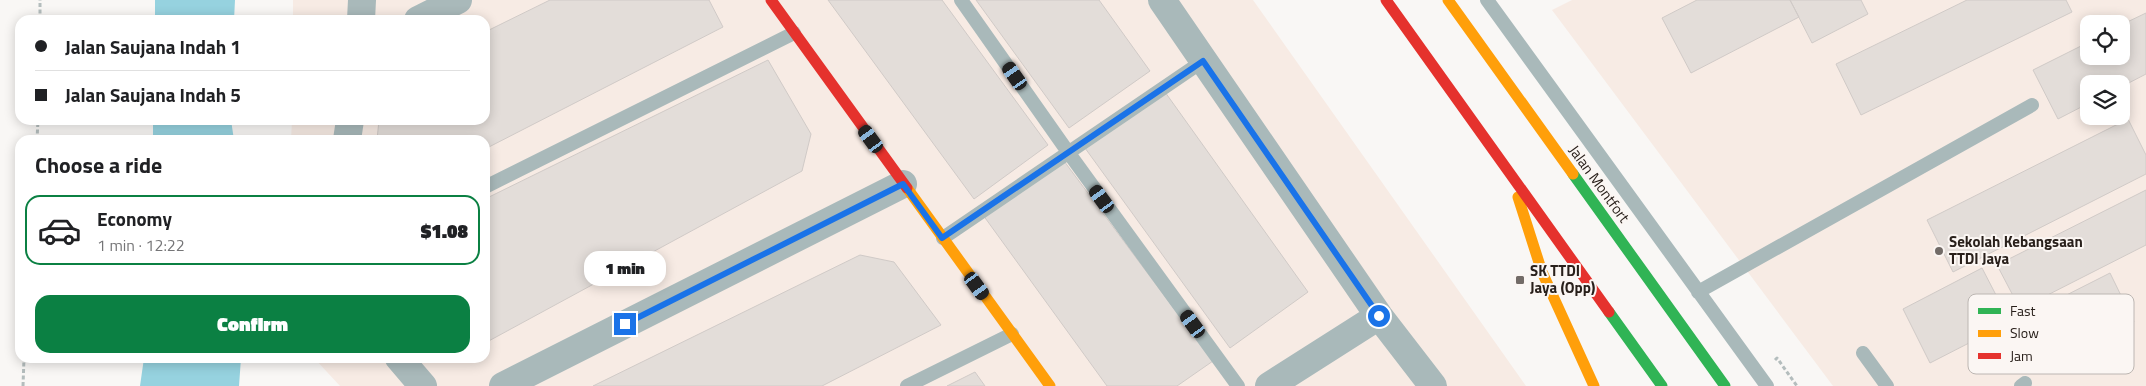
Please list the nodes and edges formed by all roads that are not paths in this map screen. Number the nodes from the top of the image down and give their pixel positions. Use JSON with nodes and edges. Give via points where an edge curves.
{"nodes":[{"id":1,"x":362,"y":0,"type":"edge"},
{"id":2,"x":458,"y":0,"type":"edge"},
{"id":3,"x":771,"y":0,"type":"edge"},
{"id":4,"x":961,"y":0,"type":"edge"},
{"id":5,"x":1162,"y":0,"type":"edge"},
{"id":6,"x":1386,"y":0,"type":"edge"},
{"id":7,"x":1448,"y":0,"type":"edge"},
{"id":8,"x":1487,"y":0,"type":"edge"},
{"id":9,"x":361,"y":15,"type":"edge"},
{"id":10,"x":428,"y":15,"type":"edge"},
{"id":11,"x":794,"y":33,"type":"junction"},
{"id":12,"x":1203,"y":61,"type":"junction"},
{"id":13,"x":2032,"y":105,"type":"dead end"},
{"id":14,"x":1068,"y":152,"type":"junction"},
{"id":15,"x":1511,"y":174,"type":"junction"},
{"id":16,"x":903,"y":184,"type":"junction"},
{"id":17,"x":490,"y":185,"type":"edge"},
{"id":18,"x":942,"y":238,"type":"junction"},
{"id":19,"x":1698,"y":292,"type":"junction"},
{"id":20,"x":1379,"y":316,"type":"junction"},
{"id":21,"x":1012,"y":334,"type":"junction"},
{"id":22,"x":1862,"y":353,"type":"dead end"},
{"id":23,"x":403,"y":363,"type":"edge"},
{"id":24,"x":423,"y":386,"type":"edge"},
{"id":25,"x":503,"y":386,"type":"edge"},
{"id":26,"x":907,"y":386,"type":"edge"},
{"id":27,"x":1050,"y":386,"type":"edge"},
{"id":28,"x":1238,"y":386,"type":"edge"},
{"id":29,"x":1269,"y":386,"type":"edge"},
{"id":30,"x":1433,"y":386,"type":"edge"},
{"id":31,"x":1594,"y":386,"type":"edge"},
{"id":32,"x":1662,"y":386,"type":"edge"},
{"id":33,"x":1725,"y":386,"type":"edge"},
{"id":34,"x":1767,"y":386,"type":"edge"},
{"id":35,"x":1887,"y":386,"type":"edge"}],
"edges":[{"from":1,"to":9,"type":"street"},
{"from":2,"to":10,"type":"street"},
{"from":3,"to":11,"type":"main road"},
{"from":4,"to":14,"type":"lane"},
{"from":5,"to":12,"type":"street"},
{"from":6,"to":15,"type":"main road"},
{"from":7,"to":33,"type":"main road","name":"Jalan Montfort"},
{"from":8,"to":19,"type":"lane"},
{"from":11,"to":16,"type":"main road"},
{"from":11,"to":17,"type":"lane"},
{"from":12,"to":14,"type":"lane"},
{"from":12,"to":20,"type":"street"},
{"from":13,"to":19,"type":"lane"},
{"from":14,"to":18,"type":"lane"},
{"from":14,"to":28,"type":"lane"},
{"from":15,"to":31,"type":"main road","via":[[1542,272]]},
{"from":15,"to":32,"type":"main road"},
{"from":16,"to":18,"type":"main road"},
{"from":16,"to":25,"type":"street"},
{"from":18,"to":21,"type":"main road"},
{"from":19,"to":34,"type":"lane"},
{"from":20,"to":29,"type":"street"},
{"from":20,"to":30,"type":"street"},
{"from":21,"to":26,"type":"lane"},
{"from":21,"to":27,"type":"main road"},
{"from":22,"to":35,"type":"lane"},
{"from":23,"to":24,"type":"street"}]}
